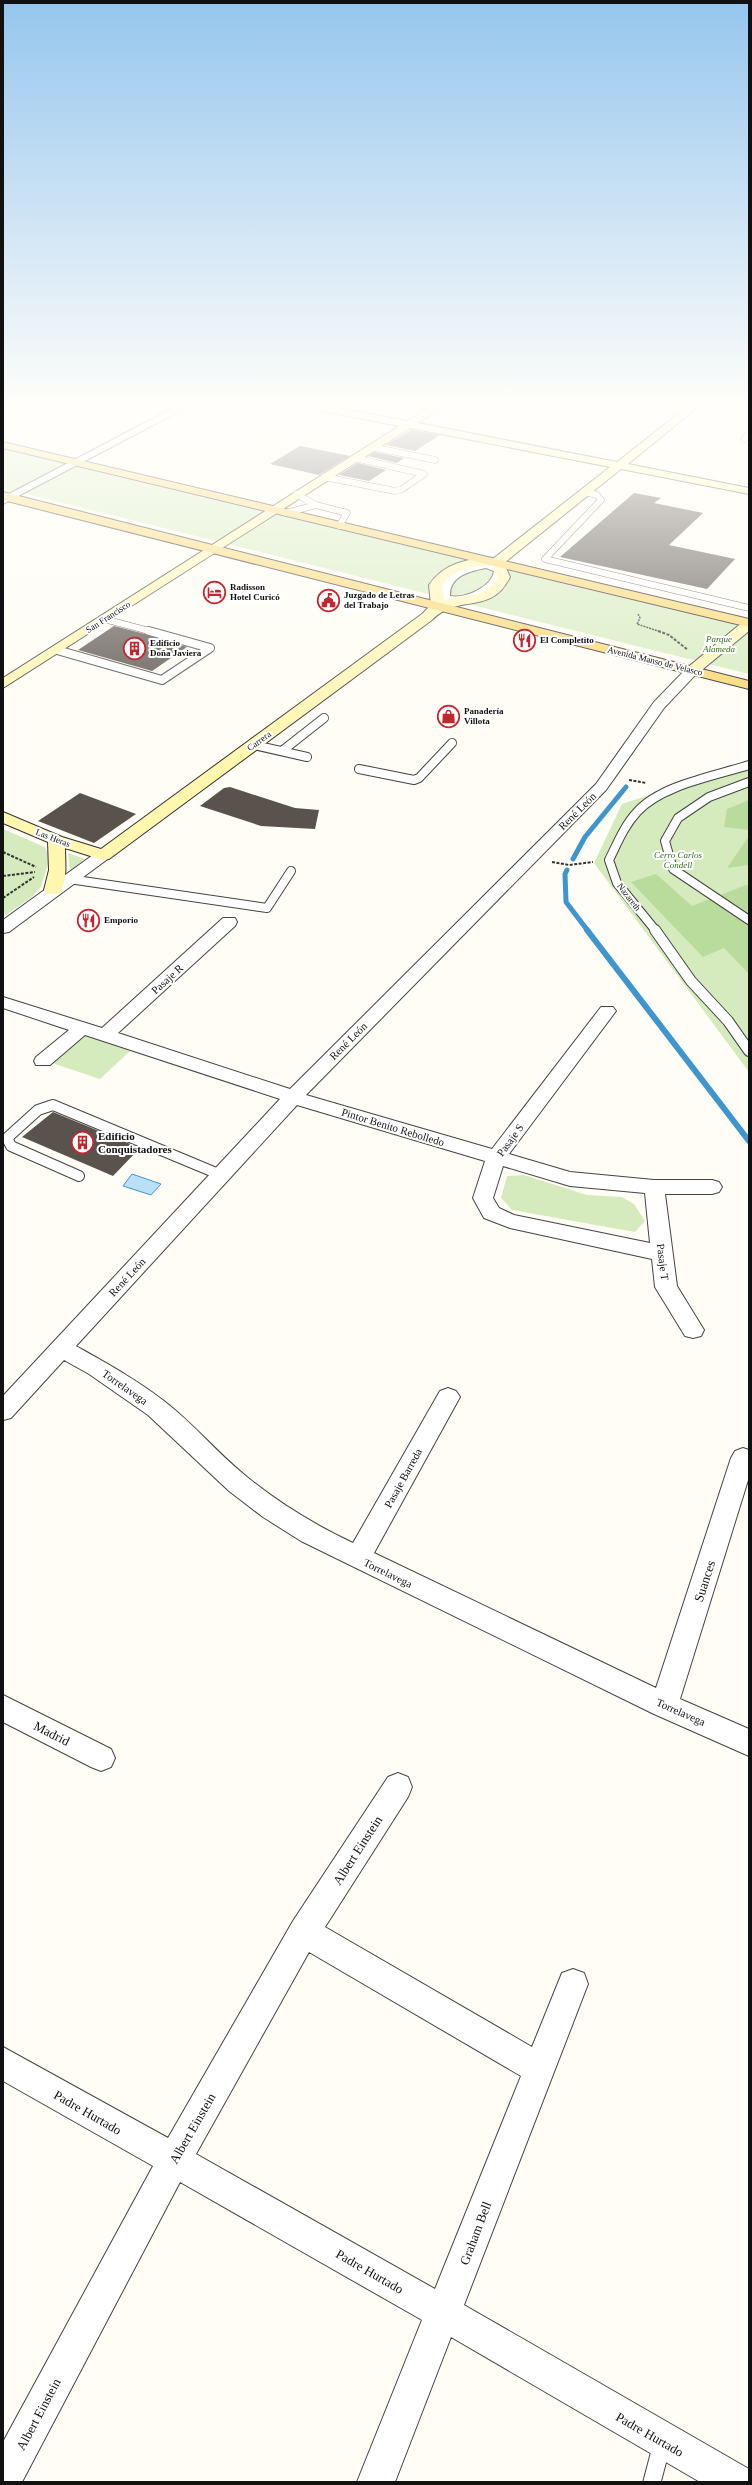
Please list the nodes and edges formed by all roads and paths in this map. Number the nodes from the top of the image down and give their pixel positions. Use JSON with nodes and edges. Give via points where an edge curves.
{"nodes":[{"id":1,"x":91,"y":519,"type":"edge"},
{"id":2,"x":258,"y":519,"type":"edge"},
{"id":3,"x":310,"y":519,"type":"edge"},
{"id":4,"x":343,"y":519,"type":"edge"},
{"id":5,"x":552,"y":519,"type":"edge"},
{"id":6,"x":583,"y":519,"type":"edge"},
{"id":7,"x":339,"y":526,"type":"junction"},
{"id":8,"x":213,"y":549,"type":"junction"},
{"id":9,"x":494,"y":564,"type":"junction"},
{"id":10,"x":438,"y":606,"type":"junction"},
{"id":11,"x":749,"y":608,"type":"edge"},
{"id":12,"x":634,"y":613,"type":"dead end"},
{"id":13,"x":104,"y":619,"type":"junction"},
{"id":14,"x":749,"y":624,"type":"edge"},
{"id":15,"x":57,"y":650,"type":"junction"},
{"id":16,"x":709,"y":657,"type":"junction"},
{"id":17,"x":692,"y":671,"type":"junction"},
{"id":18,"x":3,"y":684,"type":"edge"},
{"id":19,"x":749,"y":685,"type":"edge"},
{"id":20,"x":324,"y":718,"type":"dead end"},
{"id":21,"x":452,"y":743,"type":"dead end"},
{"id":22,"x":254,"y":745,"type":"junction"},
{"id":23,"x":282,"y":751,"type":"junction"},
{"id":24,"x":307,"y":757,"type":"dead end"},
{"id":25,"x":749,"y":765,"type":"edge"},
{"id":26,"x":359,"y":769,"type":"dead end"},
{"id":27,"x":611,"y":776,"type":"junction"},
{"id":28,"x":749,"y":782,"type":"edge"},
{"id":29,"x":676,"y":789,"type":"junction"},
{"id":30,"x":3,"y":817,"type":"edge"},
{"id":31,"x":56,"y":840,"type":"junction"},
{"id":32,"x":3,"y":852,"type":"edge"},
{"id":33,"x":103,"y":855,"type":"junction"},
{"id":34,"x":530,"y":859,"type":"junction"},
{"id":35,"x":609,"y":860,"type":"junction"},
{"id":36,"x":291,"y":871,"type":"dead end"},
{"id":37,"x":57,"y":873,"type":"junction"},
{"id":38,"x":3,"y":876,"type":"edge"},
{"id":39,"x":53,"y":890,"type":"joint"},
{"id":40,"x":3,"y":898,"type":"edge"},
{"id":41,"x":749,"y":920,"type":"edge"},
{"id":42,"x":229,"y":922,"type":"dead end"},
{"id":43,"x":3,"y":928,"type":"edge"},
{"id":44,"x":3,"y":1002,"type":"edge"},
{"id":45,"x":607,"y":1011,"type":"dead end"},
{"id":46,"x":82,"y":1028,"type":"junction"},
{"id":47,"x":105,"y":1035,"type":"junction"},
{"id":48,"x":749,"y":1052,"type":"edge"},
{"id":49,"x":43,"y":1061,"type":"dead end"},
{"id":50,"x":293,"y":1097,"type":"junction"},
{"id":51,"x":496,"y":1158,"type":"junction"},
{"id":52,"x":221,"y":1175,"type":"junction"},
{"id":53,"x":78,"y":1176,"type":"dead end"},
{"id":54,"x":654,"y":1187,"type":"junction"},
{"id":55,"x":712,"y":1187,"type":"dead end"},
{"id":56,"x":662,"y":1253,"type":"junction"},
{"id":57,"x":693,"y":1330,"type":"dead end"},
{"id":58,"x":61,"y":1348,"type":"junction"},
{"id":59,"x":448,"y":1397,"type":"dead end"},
{"id":60,"x":3,"y":1411,"type":"edge"},
{"id":61,"x":743,"y":1458,"type":"dead end"},
{"id":62,"x":358,"y":1558,"type":"junction"},
{"id":63,"x":664,"y":1704,"type":"junction"},
{"id":64,"x":3,"y":1708,"type":"edge"},
{"id":65,"x":749,"y":1743,"type":"edge"},
{"id":66,"x":101,"y":1758,"type":"dead end"},
{"id":67,"x":398,"y":1787,"type":"dead end"},
{"id":68,"x":304,"y":1932,"type":"junction"},
{"id":69,"x":573,"y":1984,"type":"dead end"},
{"id":70,"x":3,"y":2063,"type":"edge"},
{"id":71,"x":539,"y":2069,"type":"junction"},
{"id":72,"x":174,"y":2160,"type":"junction"},
{"id":73,"x":444,"y":2313,"type":"junction"},
{"id":74,"x":663,"y":2442,"type":"junction"},
{"id":75,"x":3,"y":2479,"type":"edge"},
{"id":76,"x":376,"y":2482,"type":"edge"},
{"id":77,"x":652,"y":2482,"type":"edge"},
{"id":78,"x":736,"y":2482,"type":"edge"}],
"edges":[{"from":1,"to":8,"type":"main road","name":"Avenida Manso de Velasco"},
{"from":2,"to":8,"type":"street","name":"San Francisco"},
{"from":3,"to":7,"type":"main road"},
{"from":4,"to":7,"type":"lane"},
{"from":5,"to":9,"type":"street"},
{"from":6,"to":11,"type":"lane","via":[[544,559]]},
{"from":7,"to":9,"type":"main road"},
{"from":8,"to":10,"type":"main road","name":"Avenida Manso de Velasco"},
{"from":8,"to":13,"type":"street","name":"San Francisco"},
{"from":9,"to":10,"type":"street","via":[[465,564],[441,576],[435,585]]},
{"from":9,"to":10,"type":"street","via":[[504,571],[504,577],[494,591],[473,600]]},
{"from":9,"to":14,"type":"main road"},
{"from":10,"to":17,"type":"main road","name":"Avenida Manso de Velasco"},
{"from":10,"to":22,"type":"street","name":"Carrera","via":[[427,617]]},
{"from":12,"to":16,"type":"path","via":[[639,615],[637,624],[640,626],[669,635],[686,649]]},
{"from":13,"to":15,"type":"street","name":"San Francisco"},
{"from":13,"to":15,"type":"lane","via":[[210,648],[162,680]]},
{"from":14,"to":16,"type":"street"},
{"from":15,"to":18,"type":"street","name":"San Francisco"},
{"from":16,"to":17,"type":"street"},
{"from":17,"to":19,"type":"main road","name":"Avenida Manso de Velasco"},
{"from":17,"to":27,"type":"street","name":"René León","via":[[659,705]]},
{"from":20,"to":23,"type":"lane"},
{"from":21,"to":26,"type":"lane","via":[[419,778],[414,780]]},
{"from":22,"to":23,"type":"lane"},
{"from":22,"to":33,"type":"street","name":"Carrera"},
{"from":23,"to":24,"type":"lane"},
{"from":25,"to":29,"type":"lane"},
{"from":27,"to":29,"type":"path"},
{"from":27,"to":34,"type":"street","name":"René León"},
{"from":28,"to":41,"type":"lane","via":[[708,797],[678,818],[665,841],[673,869]]},
{"from":29,"to":35,"type":"lane","via":[[643,806],[627,824]]},
{"from":30,"to":31,"type":"street","name":"Las Heras"},
{"from":31,"to":33,"type":"street","name":"Las Heras"},
{"from":31,"to":37,"type":"street"},
{"from":32,"to":37,"type":"path"},
{"from":33,"to":37,"type":"street","name":"Carrera"},
{"from":34,"to":35,"type":"path","via":[[569,865]]},
{"from":34,"to":50,"type":"street","name":"René León"},
{"from":35,"to":48,"type":"lane","name":"Nazareth","via":[[617,883],[655,930],[691,981],[728,1021]]},
{"from":36,"to":37,"type":"lane","via":[[266,908]]},
{"from":37,"to":38,"type":"path"},
{"from":37,"to":39,"type":"street"},
{"from":37,"to":40,"type":"path"},
{"from":39,"to":43,"type":"street"},
{"from":42,"to":47,"type":"street","name":"Pasaje R"},
{"from":44,"to":46,"type":"street","name":"Pintor Benito Rebolledo"},
{"from":45,"to":51,"type":"street","name":"Pasaje S"},
{"from":46,"to":47,"type":"street","name":"Pintor Benito Rebolledo"},
{"from":46,"to":49,"type":"street"},
{"from":47,"to":50,"type":"street","name":"Pintor Benito Rebolledo"},
{"from":50,"to":51,"type":"street","name":"Pintor Benito Rebolledo"},
{"from":50,"to":52,"type":"street","name":"René León"},
{"from":51,"to":54,"type":"street","name":"Pintor Benito Rebolledo","via":[[570,1179]]},
{"from":51,"to":56,"type":"street","name":"Pasaje S","via":[[483,1198],[491,1213],[510,1221]]},
{"from":52,"to":53,"type":"lane","via":[[53,1105],[38,1110],[7,1138],[11,1146]]},
{"from":52,"to":58,"type":"street","name":"René León"},
{"from":54,"to":55,"type":"street","name":"Pintor Benito Rebolledo"},
{"from":54,"to":56,"type":"street","name":"Pasaje T"},
{"from":56,"to":57,"type":"street","name":"Pasaje T","via":[[666,1287]]},
{"from":58,"to":60,"type":"street","name":"René León"},
{"from":58,"to":62,"type":"street","name":"Torrelavega","via":[[97,1368],[156,1408],[238,1484],[272,1510],[310,1534]]},
{"from":59,"to":62,"type":"street","name":"Pasaje Barreda"},
{"from":61,"to":63,"type":"street","name":"Suances"},
{"from":62,"to":63,"type":"street","name":"Torrelavega"},
{"from":63,"to":65,"type":"street","name":"Torrelavega"},
{"from":64,"to":66,"type":"street","name":"Madrid"},
{"from":67,"to":68,"type":"street","name":"Albert Einstein"},
{"from":68,"to":71,"type":"street"},
{"from":68,"to":72,"type":"street","name":"Albert Einstein"},
{"from":69,"to":71,"type":"street","name":"Graham Bell"},
{"from":70,"to":72,"type":"street","name":"Padre Hurtado"},
{"from":71,"to":73,"type":"street","name":"Graham Bell"},
{"from":72,"to":73,"type":"street","name":"Padre Hurtado"},
{"from":72,"to":75,"type":"street","name":"Albert Einstein"},
{"from":73,"to":74,"type":"street","name":"Padre Hurtado"},
{"from":73,"to":76,"type":"street","name":"Graham Bell"},
{"from":74,"to":77,"type":"lane"},
{"from":74,"to":78,"type":"street","name":"Padre Hurtado"}]}
